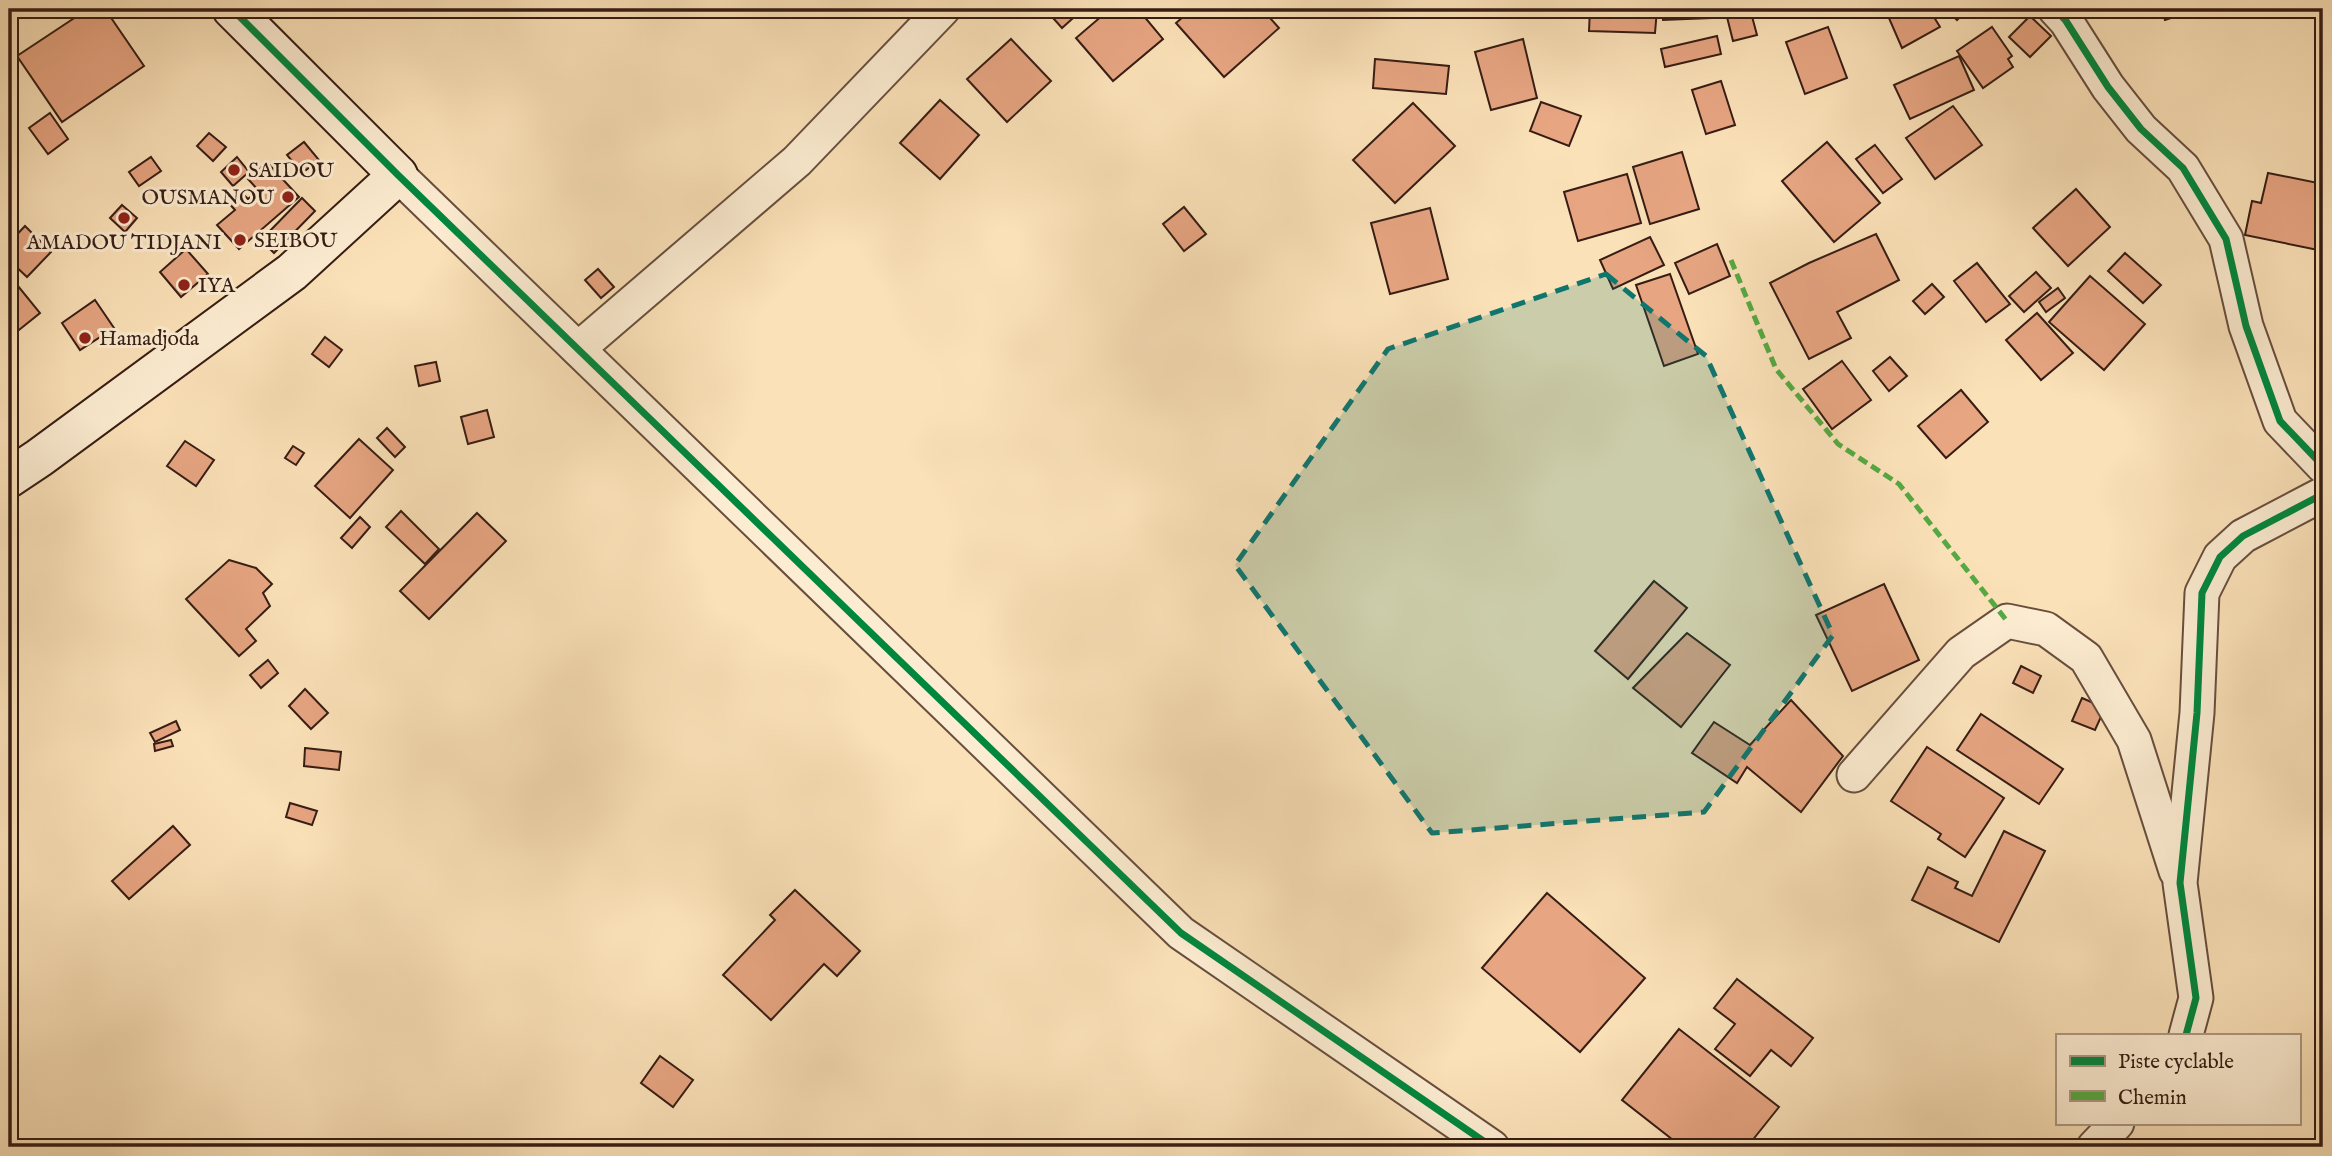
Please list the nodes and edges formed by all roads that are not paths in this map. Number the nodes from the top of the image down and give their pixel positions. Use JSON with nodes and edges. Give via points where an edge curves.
{"nodes":[{"id":1,"x":232,"y":9,"type":"edge"},
{"id":2,"x":943,"y":9,"type":"edge"},
{"id":3,"x":2055,"y":9,"type":"edge"},
{"id":4,"x":398,"y":175,"type":"junction"},
{"id":5,"x":578,"y":349,"type":"junction"},
{"id":6,"x":2323,"y":466,"type":"edge"},
{"id":7,"x":9,"y":478,"type":"edge"},
{"id":8,"x":2323,"y":494,"type":"edge"},
{"id":9,"x":1854,"y":775,"type":"dead end"},
{"id":10,"x":2180,"y":883,"type":"junction"},
{"id":11,"x":2186,"y":1034,"type":"edge"},
{"id":12,"x":2116,"y":1124,"type":"edge"},
{"id":13,"x":1492,"y":1147,"type":"edge"},
{"id":14,"x":2094,"y":1147,"type":"edge"}],
"edges":[{"from":1,"to":4,"type":"street"},
{"from":2,"to":5,"type":"street","via":[[797,161]]},
{"from":3,"to":6,"type":"street","via":[[2108,87],[2183,168],[2226,239],[2246,326],[2280,421]]},
{"from":4,"to":5,"type":"street"},
{"from":4,"to":7,"type":"street","via":[[292,272]]},
{"from":5,"to":13,"type":"street","via":[[1181,933]]},
{"from":8,"to":10,"type":"street","via":[[2243,536],[2220,557],[2202,593],[2197,713]]},
{"from":9,"to":10,"type":"street","via":[[1961,653],[2007,621],[2046,629],[2086,658],[2134,740]]},
{"from":10,"to":11,"type":"street","via":[[2196,998]]},
{"from":12,"to":14,"type":"street"}]}
